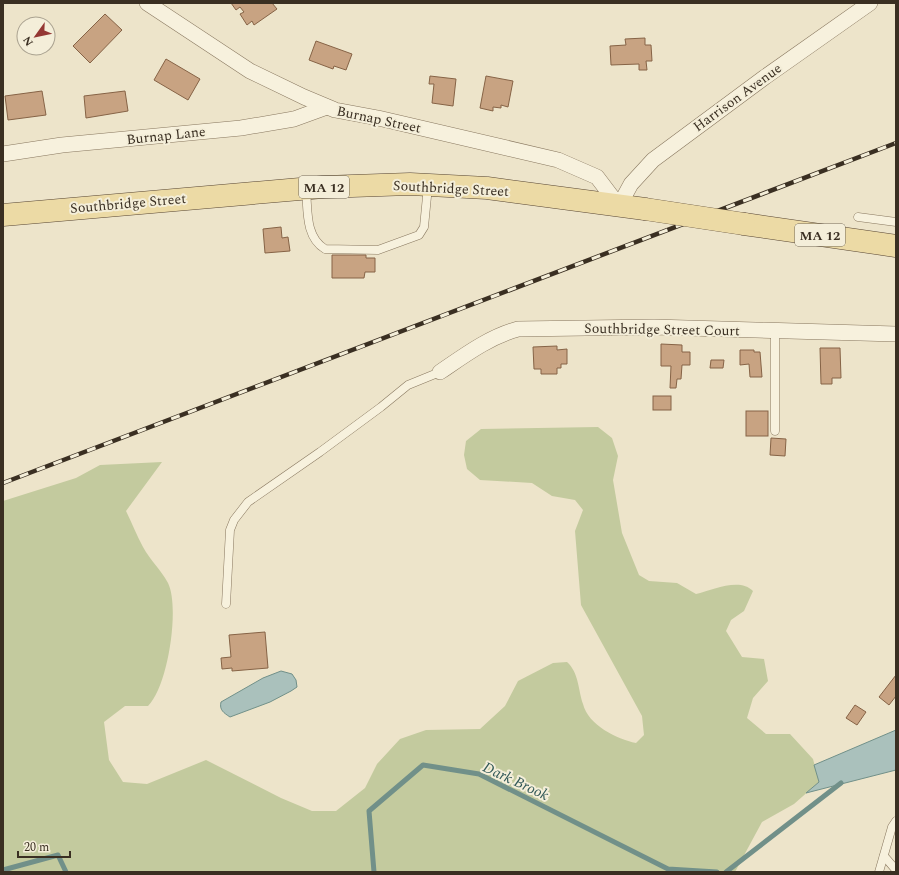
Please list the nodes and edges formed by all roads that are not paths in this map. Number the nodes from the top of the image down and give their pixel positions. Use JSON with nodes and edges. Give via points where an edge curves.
{"nodes":[{"id":1,"x":147,"y":3,"type":"edge"},
{"id":2,"x":870,"y":3,"type":"edge"},
{"id":3,"x":327,"y":107,"type":"junction"},
{"id":4,"x":3,"y":154,"type":"edge"},
{"id":5,"x":428,"y":185,"type":"junction"},
{"id":6,"x":306,"y":188,"type":"junction"},
{"id":7,"x":619,"y":206,"type":"junction"},
{"id":8,"x":3,"y":215,"type":"edge"},
{"id":9,"x":858,"y":217,"type":"dead end"},
{"id":10,"x":896,"y":222,"type":"edge"},
{"id":11,"x":896,"y":246,"type":"edge"},
{"id":12,"x":775,"y":330,"type":"junction"},
{"id":13,"x":896,"y":334,"type":"edge"},
{"id":14,"x":440,"y":372,"type":"joint"},
{"id":15,"x":775,"y":431,"type":"dead end"},
{"id":16,"x":226,"y":604,"type":"dead end"},
{"id":17,"x":896,"y":821,"type":"edge"},
{"id":18,"x":884,"y":856,"type":"junction"},
{"id":19,"x":896,"y":870,"type":"edge"},
{"id":20,"x":879,"y":872,"type":"edge"},
{"id":21,"x":886,"y":872,"type":"edge"}],
"edges":[{"from":1,"to":3,"type":"street","name":"Burnap Street","via":[[250,71]]},
{"from":2,"to":7,"type":"street","name":"Harrison Avenue","via":[[653,160],[631,184]]},
{"from":3,"to":4,"type":"street","name":"Burnap Lane","via":[[294,119],[241,128],[62,145]]},
{"from":3,"to":7,"type":"street","name":"Burnap Street","via":[[558,160],[597,177]]},
{"from":5,"to":6,"type":"main road","name":"Southbridge Street","number":"MA 12"},
{"from":5,"to":6,"type":"lane","via":[[424,226],[419,235],[378,250],[325,248],[319,245],[310,233]]},
{"from":5,"to":7,"type":"main road","name":"Southbridge Street","number":"MA 12","via":[[487,188]]},
{"from":6,"to":8,"type":"main road","name":"Southbridge Street","number":"MA 12"},
{"from":7,"to":11,"type":"main road","name":"Southbridge Street","number":"MA 12","bridge":true},
{"from":9,"to":10,"type":"lane"},
{"from":12,"to":13,"type":"street","name":"Southbridge Street Court"},
{"from":12,"to":14,"type":"street","name":"Southbridge Street Court","via":[[654,327],[518,329],[487,340]]},
{"from":12,"to":15,"type":"lane"},
{"from":14,"to":16,"type":"lane","via":[[408,385],[320,452],[248,502],[230,530]]},
{"from":17,"to":18,"type":"lane"},
{"from":18,"to":19,"type":"lane"},
{"from":18,"to":20,"type":"lane"},
{"from":18,"to":21,"type":"lane"}]}
